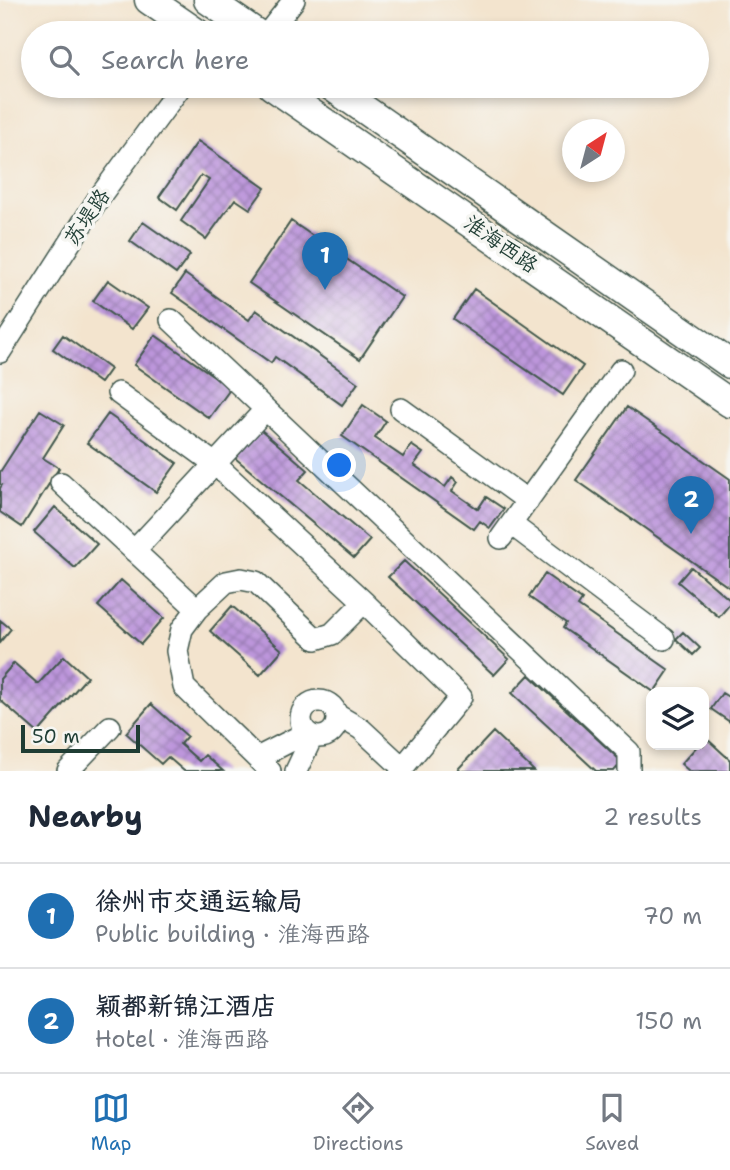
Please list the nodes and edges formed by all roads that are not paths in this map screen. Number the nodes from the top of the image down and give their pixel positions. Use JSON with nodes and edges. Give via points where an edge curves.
{"nodes":[{"id":1,"x":149,"y":0,"type":"edge"},
{"id":2,"x":208,"y":0,"type":"edge"},
{"id":3,"x":294,"y":0,"type":"edge"},
{"id":4,"x":180,"y":21,"type":"edge"},
{"id":5,"x":239,"y":21,"type":"edge"},
{"id":6,"x":277,"y":21,"type":"edge"},
{"id":7,"x":172,"y":98,"type":"edge"},
{"id":8,"x":289,"y":98,"type":"edge"},
{"id":9,"x":348,"y":98,"type":"edge"},
{"id":10,"x":171,"y":320,"type":"dead end"},
{"id":11,"x":0,"y":352,"type":"edge"},
{"id":12,"x":730,"y":364,"type":"edge"},
{"id":13,"x":621,"y":370,"type":"dead end"},
{"id":14,"x":118,"y":393,"type":"dead end"},
{"id":15,"x":730,"y":403,"type":"edge"},
{"id":16,"x":401,"y":409,"type":"dead end"},
{"id":17,"x":265,"y":410,"type":"junction"},
{"id":18,"x":215,"y":464,"type":"junction"},
{"id":19,"x":61,"y":483,"type":"dead end"},
{"id":20,"x":528,"y":501,"type":"junction"},
{"id":21,"x":134,"y":551,"type":"junction"},
{"id":22,"x":364,"y":602,"type":"junction"},
{"id":23,"x":197,"y":609,"type":"junction"},
{"id":24,"x":664,"y":639,"type":"dead end"},
{"id":25,"x":337,"y":715,"type":"junction"},
{"id":26,"x":110,"y":727,"type":"dead end"},
{"id":27,"x":309,"y":735,"type":"junction"},
{"id":28,"x":263,"y":765,"type":"edge"},
{"id":29,"x":81,"y":767,"type":"edge"},
{"id":30,"x":402,"y":769,"type":"edge"},
{"id":31,"x":296,"y":771,"type":"edge"},
{"id":32,"x":629,"y":771,"type":"edge"}],
"edges":[{"from":1,"to":4,"type":"main road"},
{"from":2,"to":5,"type":"main road"},
{"from":3,"to":6,"type":"street"},
{"from":7,"to":11,"type":"street","name":"苏堤路","via":[[98,199]]},
{"from":8,"to":15,"type":"main road","name":"淮海西路"},
{"from":9,"to":12,"type":"main road","name":"淮海西路"},
{"from":10,"to":17,"type":"street"},
{"from":13,"to":20,"type":"street"},
{"from":14,"to":18,"type":"street"},
{"from":16,"to":20,"type":"street"},
{"from":17,"to":18,"type":"street"},
{"from":17,"to":32,"type":"street","via":[[629,752]]},
{"from":18,"to":21,"type":"street"},
{"from":18,"to":22,"type":"street"},
{"from":19,"to":21,"type":"street"},
{"from":20,"to":24,"type":"street","via":[[506,531]]},
{"from":21,"to":23,"type":"street"},
{"from":22,"to":23,"type":"street","via":[[332,634],[316,639],[256,582],[226,582]]},
{"from":22,"to":30,"type":"street","via":[[461,697]]},
{"from":23,"to":28,"type":"street","via":[[182,629],[177,651],[184,687]]},
{"from":25,"to":27,"type":"street","via":[[335,728],[326,737]]},
{"from":25,"to":27,"type":"street","via":[[329,704],[316,701],[304,708],[300,720]]},
{"from":25,"to":30,"type":"street","via":[[361,729]]},
{"from":26,"to":29,"type":"street"},
{"from":27,"to":28,"type":"street"},
{"from":27,"to":31,"type":"street"}]}
